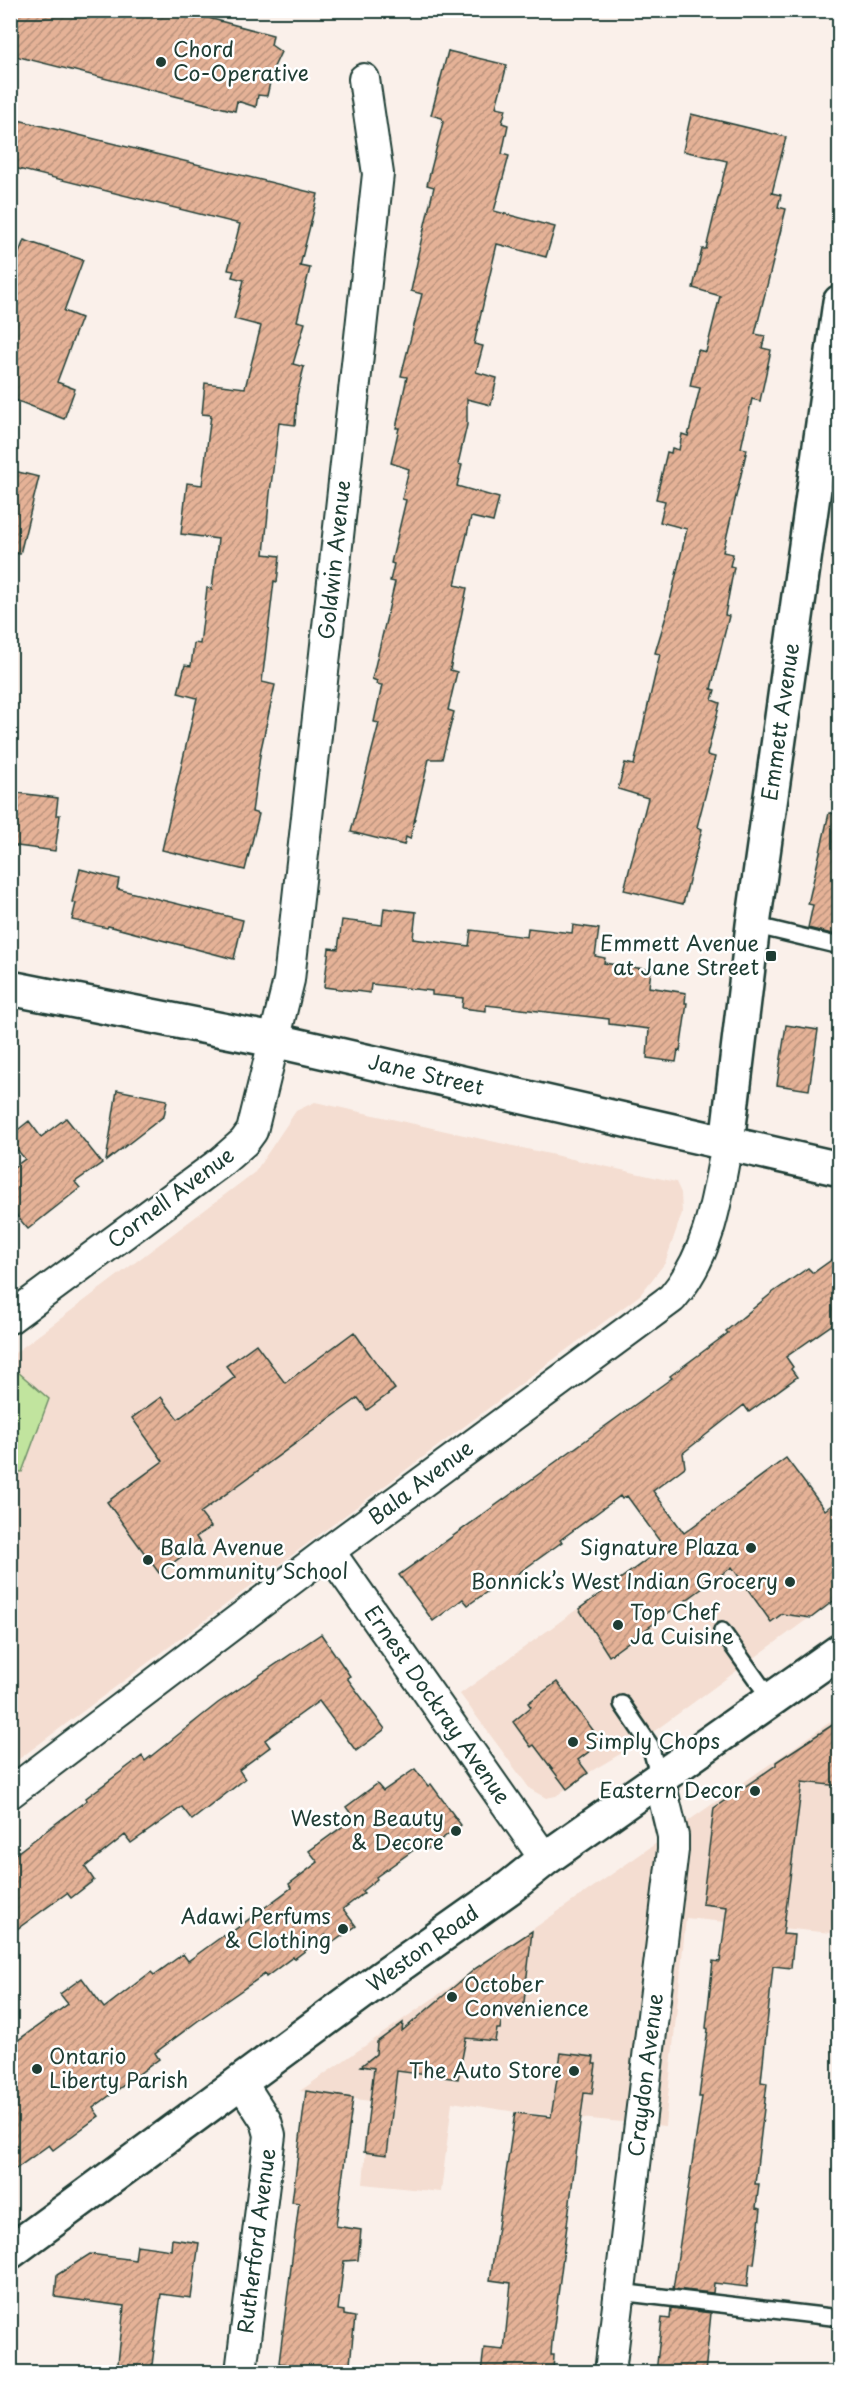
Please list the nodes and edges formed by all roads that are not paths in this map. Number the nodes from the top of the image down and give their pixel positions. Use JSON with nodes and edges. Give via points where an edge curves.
{"nodes":[{"id":1,"x":364,"y":79,"type":"dead end"},
{"id":2,"x":840,"y":302,"type":"edge"},
{"id":3,"x":837,"y":340,"type":"edge"},
{"id":4,"x":753,"y":925,"type":"junction"},
{"id":5,"x":840,"y":946,"type":"edge"},
{"id":6,"x":10,"y":988,"type":"edge"},
{"id":7,"x":273,"y":1040,"type":"junction"},
{"id":8,"x":727,"y":1143,"type":"junction"},
{"id":9,"x":840,"y":1170,"type":"edge"},
{"id":10,"x":10,"y":1318,"type":"edge"},
{"id":11,"x":329,"y":1551,"type":"junction"},
{"id":12,"x":722,"y":1631,"type":"dead end"},
{"id":13,"x":840,"y":1651,"type":"edge"},
{"id":14,"x":771,"y":1700,"type":"junction"},
{"id":15,"x":622,"y":1704,"type":"dead end"},
{"id":16,"x":659,"y":1778,"type":"junction"},
{"id":17,"x":10,"y":1793,"type":"edge"},
{"id":18,"x":545,"y":1859,"type":"junction"},
{"id":19,"x":241,"y":2082,"type":"junction"},
{"id":20,"x":10,"y":2252,"type":"edge"},
{"id":21,"x":620,"y":2292,"type":"junction"},
{"id":22,"x":840,"y":2318,"type":"edge"},
{"id":23,"x":241,"y":2373,"type":"edge"},
{"id":24,"x":610,"y":2373,"type":"edge"}],
"edges":[{"from":1,"to":7,"type":"street","name":"Goldwin Avenue","via":[[378,174],[288,980]]},
{"from":2,"to":3,"type":"main road","name":"Emmett Avenue"},
{"from":3,"to":4,"type":"main road","name":"Emmett Avenue"},
{"from":4,"to":5,"type":"lane"},
{"from":4,"to":8,"type":"main road","name":"Emmett Avenue"},
{"from":6,"to":7,"type":"main road","name":"Jane Street"},
{"from":7,"to":8,"type":"main road","name":"Jane Street"},
{"from":7,"to":10,"type":"street","name":"Cornell Avenue","via":[[257,1115],[244,1142]]},
{"from":8,"to":9,"type":"main road","name":"Jane Street"},
{"from":8,"to":11,"type":"street","name":"Bala Avenue","via":[[710,1228],[687,1281],[672,1298]]},
{"from":11,"to":17,"type":"street","name":"Bala Avenue"},
{"from":11,"to":18,"type":"street","name":"Ernest Dockray Avenue"},
{"from":12,"to":14,"type":"lane"},
{"from":13,"to":14,"type":"main road","name":"Weston Road"},
{"from":14,"to":16,"type":"main road","name":"Weston Road"},
{"from":15,"to":16,"type":"lane","via":[[650,1745]]},
{"from":16,"to":18,"type":"main road","name":"Weston Road"},
{"from":16,"to":21,"type":"street","name":"Craydon Avenue","via":[[673,1850]]},
{"from":18,"to":19,"type":"main road","name":"Weston Road"},
{"from":19,"to":20,"type":"main road","name":"Weston Road"},
{"from":19,"to":23,"type":"street","name":"Rutherford Avenue","via":[[270,2134]]},
{"from":21,"to":22,"type":"lane"},
{"from":21,"to":24,"type":"street","name":"Craydon Avenue"}]}
